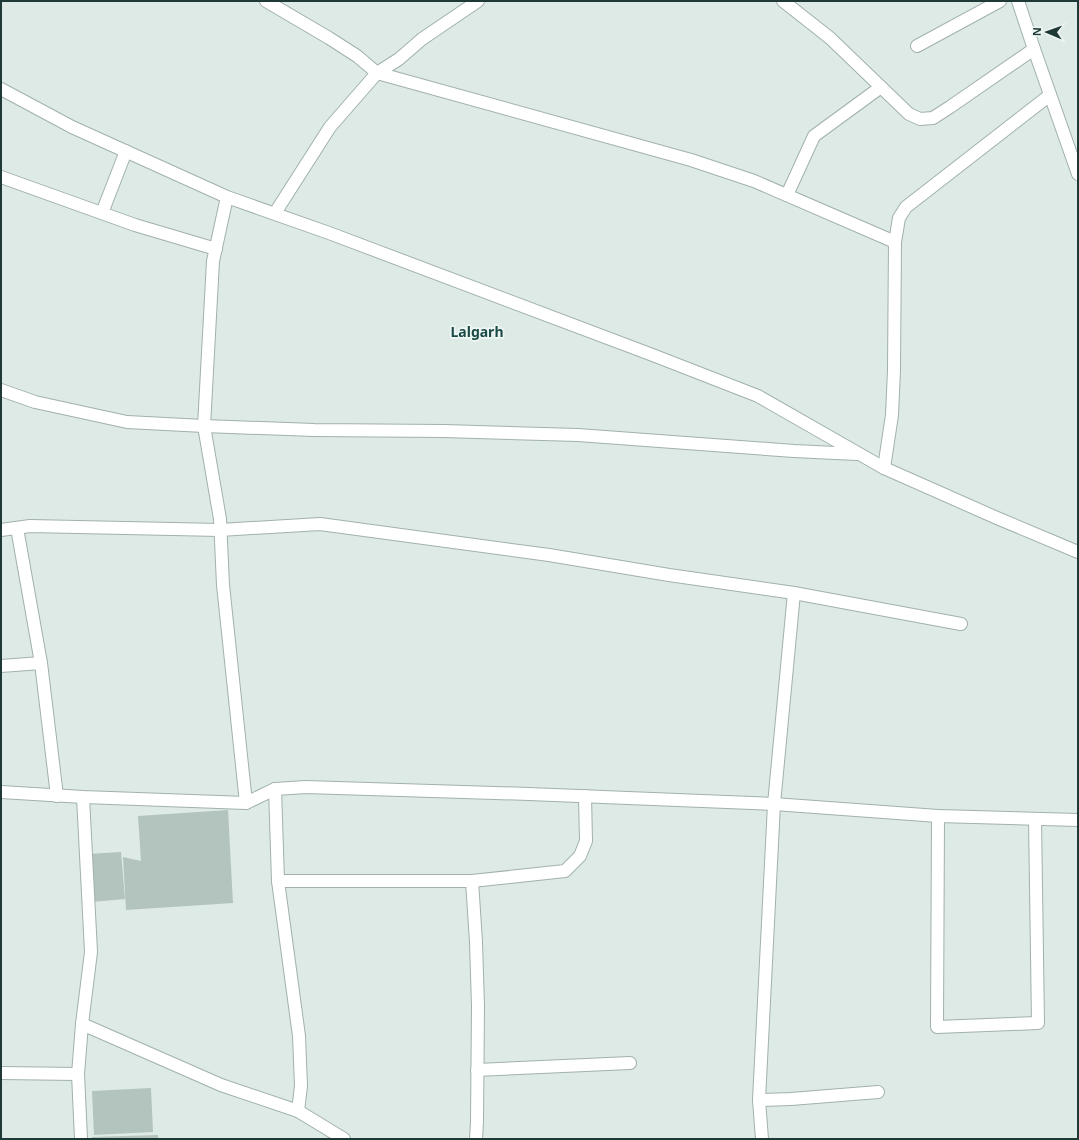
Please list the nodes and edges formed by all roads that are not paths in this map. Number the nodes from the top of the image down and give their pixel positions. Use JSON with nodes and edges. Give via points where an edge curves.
{"nodes":[{"id":1,"x":266,"y":1,"type":"edge"},
{"id":2,"x":478,"y":1,"type":"edge"},
{"id":3,"x":785,"y":1,"type":"edge"},
{"id":4,"x":1000,"y":1,"type":"edge"},
{"id":5,"x":1018,"y":1,"type":"edge"},
{"id":6,"x":917,"y":46,"type":"dead end"},
{"id":7,"x":1034,"y":49,"type":"junction"},
{"id":8,"x":377,"y":73,"type":"junction"},
{"id":9,"x":881,"y":87,"type":"junction"},
{"id":10,"x":1,"y":89,"type":"edge"},
{"id":11,"x":1050,"y":95,"type":"junction"},
{"id":12,"x":126,"y":151,"type":"junction"},
{"id":13,"x":1078,"y":174,"type":"edge"},
{"id":14,"x":1,"y":177,"type":"edge"},
{"id":15,"x":787,"y":195,"type":"junction"},
{"id":16,"x":227,"y":197,"type":"junction"},
{"id":17,"x":102,"y":213,"type":"junction"},
{"id":18,"x":275,"y":213,"type":"junction"},
{"id":19,"x":895,"y":242,"type":"junction"},
{"id":20,"x":216,"y":249,"type":"junction"},
{"id":21,"x":1,"y":390,"type":"edge"},
{"id":22,"x":204,"y":426,"type":"junction"},
{"id":23,"x":858,"y":454,"type":"junction"},
{"id":24,"x":884,"y":468,"type":"junction"},
{"id":25,"x":17,"y":528,"type":"junction"},
{"id":26,"x":1,"y":530,"type":"edge"},
{"id":27,"x":220,"y":530,"type":"junction"},
{"id":28,"x":1078,"y":551,"type":"edge"},
{"id":29,"x":794,"y":593,"type":"junction"},
{"id":30,"x":961,"y":624,"type":"dead end"},
{"id":31,"x":41,"y":663,"type":"junction"},
{"id":32,"x":1,"y":666,"type":"edge"},
{"id":33,"x":274,"y":789,"type":"junction"},
{"id":34,"x":1,"y":792,"type":"edge"},
{"id":35,"x":57,"y":796,"type":"junction"},
{"id":36,"x":585,"y":796,"type":"junction"},
{"id":37,"x":83,"y":797,"type":"junction"},
{"id":38,"x":246,"y":803,"type":"junction"},
{"id":39,"x":774,"y":804,"type":"junction"},
{"id":40,"x":938,"y":816,"type":"junction"},
{"id":41,"x":1035,"y":819,"type":"junction"},
{"id":42,"x":1078,"y":820,"type":"edge"},
{"id":43,"x":278,"y":881,"type":"junction"},
{"id":44,"x":472,"y":881,"type":"junction"},
{"id":45,"x":82,"y":1024,"type":"junction"},
{"id":46,"x":630,"y":1063,"type":"dead end"},
{"id":47,"x":477,"y":1070,"type":"junction"},
{"id":48,"x":1,"y":1073,"type":"edge"},
{"id":49,"x":78,"y":1074,"type":"junction"},
{"id":50,"x":878,"y":1092,"type":"dead end"},
{"id":51,"x":760,"y":1100,"type":"junction"},
{"id":52,"x":298,"y":1111,"type":"junction"},
{"id":53,"x":81,"y":1139,"type":"edge"},
{"id":54,"x":344,"y":1139,"type":"edge"},
{"id":55,"x":476,"y":1139,"type":"edge"},
{"id":56,"x":762,"y":1139,"type":"edge"}],
"edges":[{"from":1,"to":8,"type":"street","via":[[357,56]]},
{"from":2,"to":8,"type":"street"},
{"from":3,"to":9,"type":"street","via":[[830,38]]},
{"from":4,"to":6,"type":"street"},
{"from":5,"to":7,"type":"street"},
{"from":7,"to":9,"type":"street","via":[[933,118],[920,119],[909,114]]},
{"from":7,"to":11,"type":"street"},
{"from":8,"to":15,"type":"street","via":[[690,160]]},
{"from":8,"to":18,"type":"street","via":[[330,126]]},
{"from":9,"to":15,"type":"street","via":[[814,136]]},
{"from":10,"to":12,"type":"street","via":[[72,127]]},
{"from":11,"to":13,"type":"street"},
{"from":11,"to":19,"type":"street","via":[[906,207],[899,218]]},
{"from":12,"to":16,"type":"street"},
{"from":12,"to":17,"type":"street"},
{"from":14,"to":17,"type":"street"},
{"from":15,"to":19,"type":"street"},
{"from":16,"to":18,"type":"street"},
{"from":16,"to":20,"type":"street"},
{"from":17,"to":20,"type":"street"},
{"from":18,"to":23,"type":"street","via":[[758,396]]},
{"from":19,"to":24,"type":"street","via":[[892,415]]},
{"from":20,"to":22,"type":"street","via":[[213,261]]},
{"from":21,"to":22,"type":"street","via":[[35,402],[127,422]]},
{"from":22,"to":23,"type":"street","via":[[578,436]]},
{"from":22,"to":27,"type":"street"},
{"from":23,"to":24,"type":"street"},
{"from":24,"to":28,"type":"street"},
{"from":25,"to":26,"type":"street"},
{"from":25,"to":27,"type":"street","via":[[30,526]]},
{"from":25,"to":31,"type":"street"},
{"from":27,"to":29,"type":"street","via":[[320,524],[548,555]]},
{"from":27,"to":38,"type":"street","via":[[223,585]]},
{"from":29,"to":30,"type":"street"},
{"from":29,"to":39,"type":"street"},
{"from":31,"to":32,"type":"street"},
{"from":31,"to":35,"type":"street"},
{"from":33,"to":36,"type":"street","via":[[306,787]]},
{"from":33,"to":38,"type":"street"},
{"from":33,"to":43,"type":"street"},
{"from":34,"to":35,"type":"street"},
{"from":35,"to":37,"type":"street"},
{"from":36,"to":39,"type":"street"},
{"from":36,"to":44,"type":"street","via":[[586,841],[580,856],[565,870]]},
{"from":37,"to":38,"type":"street"},
{"from":37,"to":45,"type":"street","via":[[91,952]]},
{"from":39,"to":40,"type":"street"},
{"from":39,"to":51,"type":"street"},
{"from":40,"to":41,"type":"street"},
{"from":40,"to":41,"type":"street","via":[[937,1027],[1038,1023]]},
{"from":41,"to":42,"type":"street"},
{"from":43,"to":44,"type":"street"},
{"from":43,"to":52,"type":"street","via":[[299,1036],[301,1086]]},
{"from":44,"to":47,"type":"street","via":[[478,1006]]},
{"from":45,"to":49,"type":"street"},
{"from":45,"to":52,"type":"street","via":[[220,1084]]},
{"from":46,"to":47,"type":"street"},
{"from":47,"to":55,"type":"street"},
{"from":48,"to":49,"type":"street"},
{"from":49,"to":53,"type":"street"},
{"from":50,"to":51,"type":"street"},
{"from":51,"to":56,"type":"street"},
{"from":52,"to":54,"type":"street"}]}
